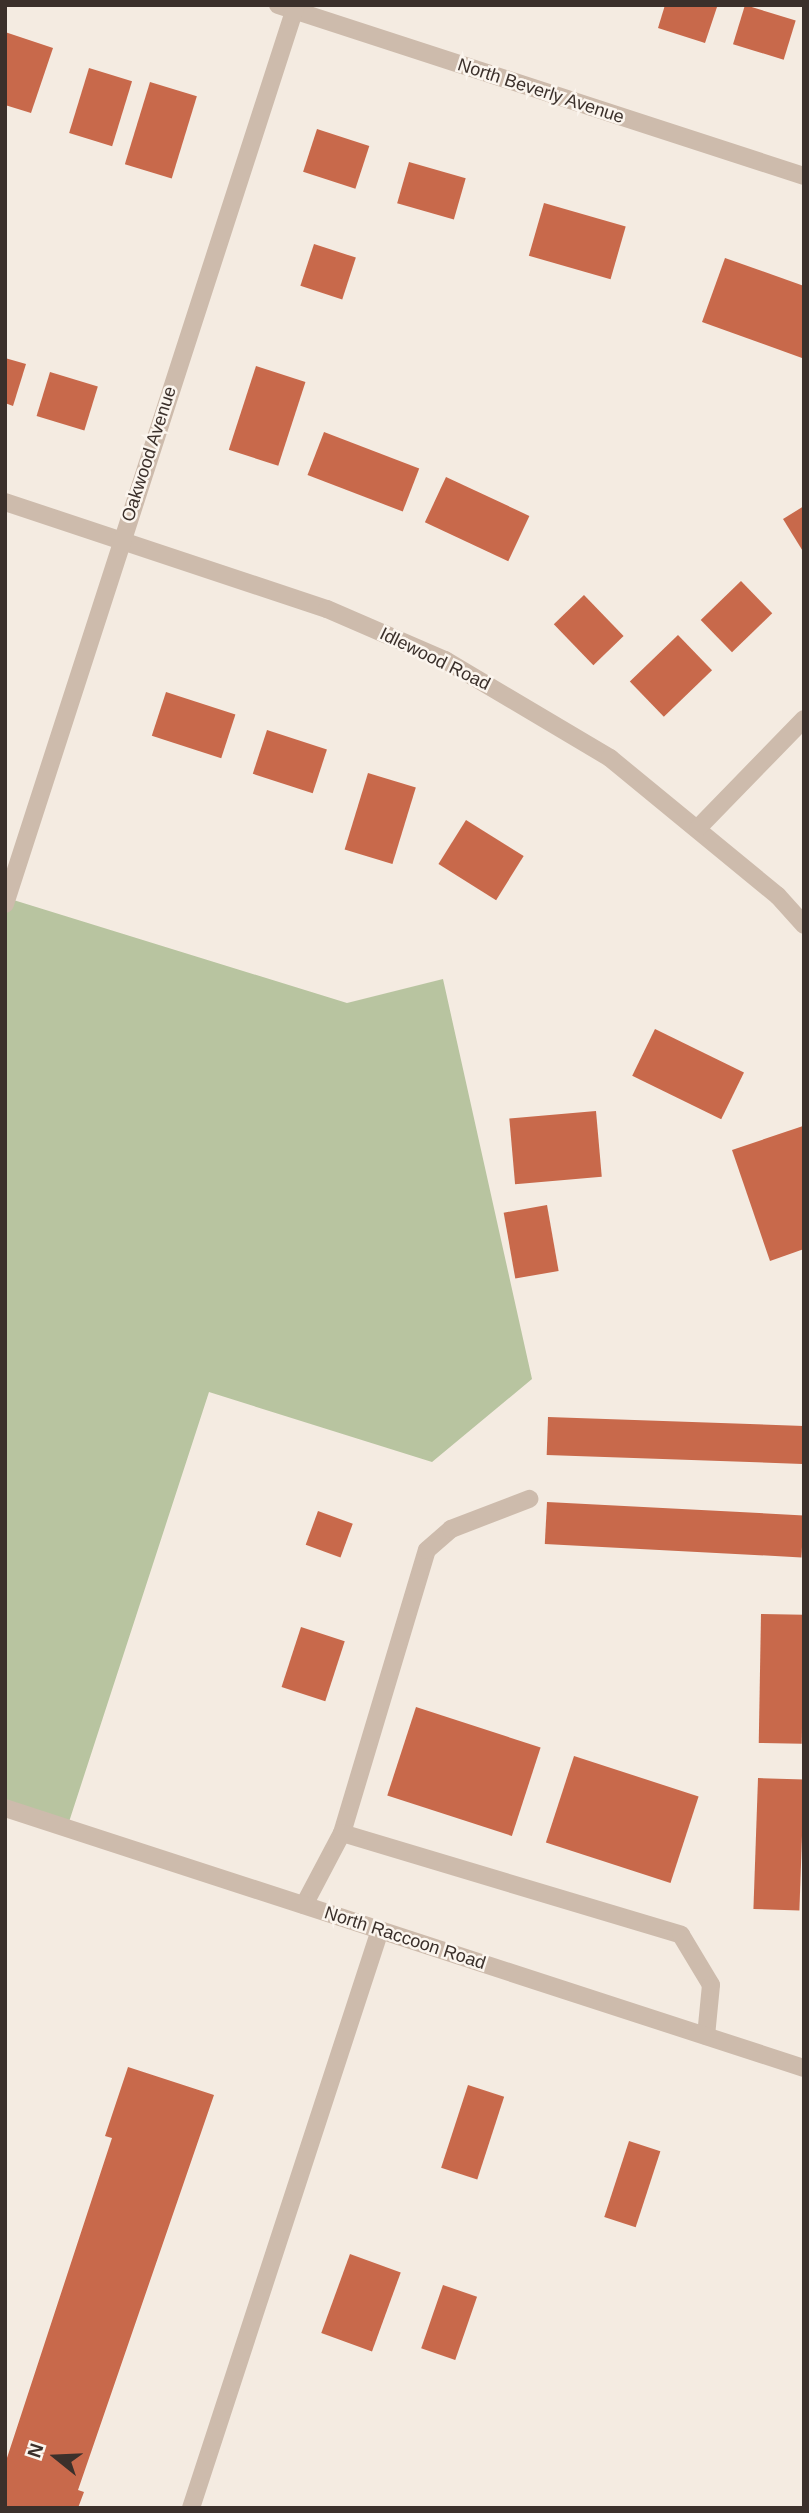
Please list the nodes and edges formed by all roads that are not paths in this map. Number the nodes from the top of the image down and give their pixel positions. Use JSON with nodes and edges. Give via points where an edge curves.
{"nodes":[{"id":1,"x":290,"y":7,"type":"edge"},
{"id":2,"x":804,"y":176,"type":"edge"},
{"id":3,"x":5,"y":502,"type":"edge"},
{"id":4,"x":122,"y":541,"type":"junction"},
{"id":5,"x":804,"y":719,"type":"edge"},
{"id":6,"x":698,"y":828,"type":"junction"},
{"id":7,"x":5,"y":904,"type":"edge"},
{"id":8,"x":804,"y":925,"type":"edge"},
{"id":9,"x":529,"y":1499,"type":"dead end"},
{"id":10,"x":5,"y":1808,"type":"edge"},
{"id":11,"x":342,"y":1833,"type":"junction"},
{"id":12,"x":304,"y":1905,"type":"junction"},
{"id":13,"x":380,"y":1930,"type":"junction"},
{"id":14,"x":706,"y":2036,"type":"junction"},
{"id":15,"x":804,"y":2068,"type":"edge"},
{"id":16,"x":191,"y":2508,"type":"edge"}],
"edges":[{"from":1,"to":2,"type":"street","name":"North Beverly Avenue"},
{"from":1,"to":4,"type":"street","name":"Oakwood Avenue"},
{"from":3,"to":4,"type":"street","name":"Idlewood Road"},
{"from":4,"to":6,"type":"street","name":"Idlewood Road","via":[[327,609],[445,660],[610,758]]},
{"from":4,"to":7,"type":"street","name":"Oakwood Avenue"},
{"from":5,"to":6,"type":"street"},
{"from":6,"to":8,"type":"street","name":"Idlewood Road"},
{"from":9,"to":11,"type":"street","via":[[451,1530],[426,1550]]},
{"from":10,"to":12,"type":"street","name":"North Raccoon Road"},
{"from":11,"to":12,"type":"street"},
{"from":11,"to":14,"type":"street","via":[[681,1935],[710,1984]]},
{"from":12,"to":13,"type":"street","name":"North Raccoon Road"},
{"from":13,"to":14,"type":"street","name":"North Raccoon Road"},
{"from":13,"to":16,"type":"street"},
{"from":14,"to":15,"type":"street","name":"North Raccoon Road"}]}
